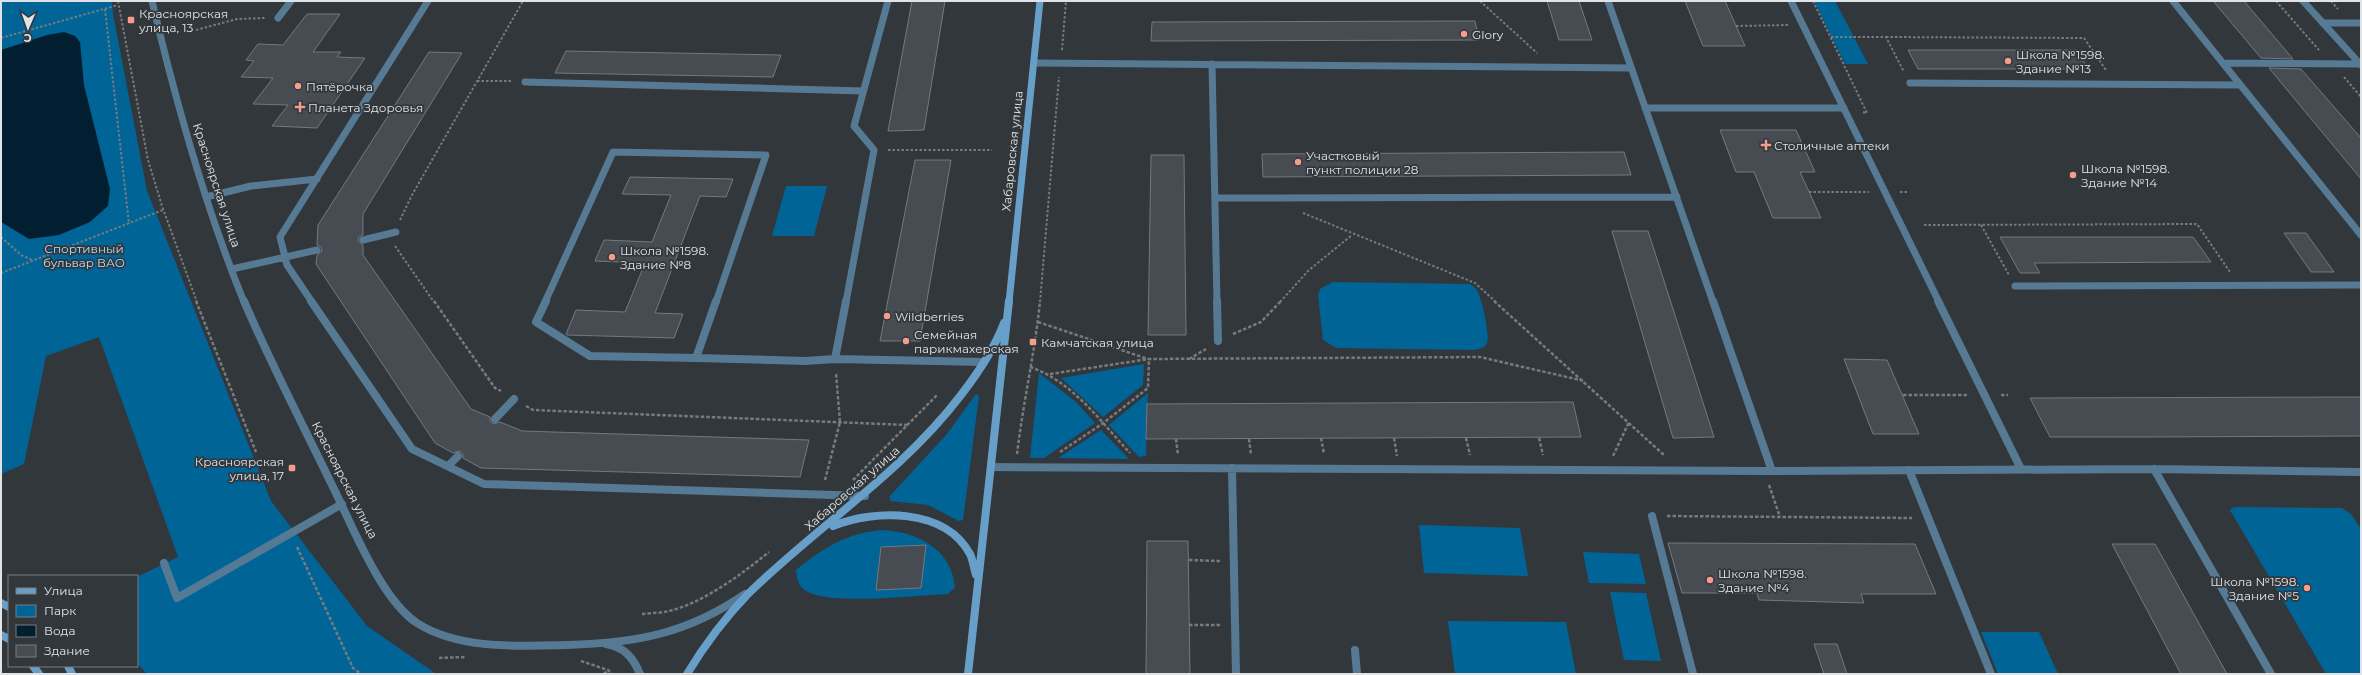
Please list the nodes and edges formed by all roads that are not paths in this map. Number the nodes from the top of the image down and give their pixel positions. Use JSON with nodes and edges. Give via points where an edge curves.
{"nodes":[{"id":1,"x":152,"y":1,"type":"edge"},
{"id":2,"x":291,"y":1,"type":"edge"},
{"id":3,"x":428,"y":1,"type":"edge"},
{"id":4,"x":888,"y":1,"type":"edge"},
{"id":5,"x":1040,"y":1,"type":"edge"},
{"id":6,"x":1608,"y":1,"type":"edge"},
{"id":7,"x":1791,"y":1,"type":"edge"},
{"id":8,"x":2173,"y":1,"type":"edge"},
{"id":9,"x":2303,"y":1,"type":"edge"},
{"id":10,"x":278,"y":18,"type":"road end"},
{"id":11,"x":2323,"y":23,"type":"junction"},
{"id":12,"x":2361,"y":23,"type":"edge"},
{"id":13,"x":1035,"y":63,"type":"junction"},
{"id":14,"x":2223,"y":63,"type":"junction"},
{"id":15,"x":1212,"y":64,"type":"junction"},
{"id":16,"x":2361,"y":64,"type":"edge"},
{"id":17,"x":1631,"y":68,"type":"junction"},
{"id":18,"x":525,"y":82,"type":"road end"},
{"id":19,"x":1910,"y":84,"type":"road end"},
{"id":20,"x":2240,"y":85,"type":"junction"},
{"id":21,"x":863,"y":91,"type":"junction"},
{"id":22,"x":1645,"y":108,"type":"junction"},
{"id":23,"x":1844,"y":108,"type":"junction"},
{"id":24,"x":317,"y":179,"type":"junction"},
{"id":25,"x":206,"y":197,"type":"junction"},
{"id":26,"x":1216,"y":198,"type":"junction"},
{"id":27,"x":1677,"y":198,"type":"junction"},
{"id":28,"x":396,"y":232,"type":"road end"},
{"id":29,"x":2361,"y":235,"type":"edge"},
{"id":30,"x":364,"y":240,"type":"dead end"},
{"id":31,"x":317,"y":250,"type":"dead end"},
{"id":32,"x":285,"y":258,"type":"junction"},
{"id":33,"x":232,"y":269,"type":"junction"},
{"id":34,"x":2361,"y":285,"type":"edge"},
{"id":35,"x":2015,"y":286,"type":"road end"},
{"id":36,"x":1009,"y":304,"type":"junction"},
{"id":37,"x":1218,"y":341,"type":"road end"},
{"id":38,"x":696,"y":359,"type":"junction"},
{"id":39,"x":835,"y":359,"type":"junction"},
{"id":40,"x":984,"y":362,"type":"junction"},
{"id":41,"x":514,"y":399,"type":"road end"},
{"id":42,"x":495,"y":419,"type":"dead end"},
{"id":43,"x":458,"y":456,"type":"dead end"},
{"id":44,"x":448,"y":466,"type":"junction"},
{"id":45,"x":991,"y":467,"type":"junction"},
{"id":46,"x":1232,"y":468,"type":"junction"},
{"id":47,"x":2021,"y":469,"type":"junction"},
{"id":48,"x":2154,"y":469,"type":"junction"},
{"id":49,"x":1909,"y":470,"type":"junction"},
{"id":50,"x":1768,"y":471,"type":"junction"},
{"id":51,"x":2361,"y":472,"type":"edge"},
{"id":52,"x":865,"y":496,"type":"junction"},
{"id":53,"x":342,"y":504,"type":"junction"},
{"id":54,"x":1652,"y":516,"type":"road end"},
{"id":55,"x":817,"y":536,"type":"junction"},
{"id":56,"x":164,"y":564,"type":"dead end"},
{"id":57,"x":757,"y":585,"type":"junction"},
{"id":58,"x":977,"y":591,"type":"junction"},
{"id":59,"x":595,"y":643,"type":"junction"},
{"id":60,"x":1355,"y":650,"type":"dead end"},
{"id":61,"x":640,"y":674,"type":"edge"},
{"id":62,"x":687,"y":674,"type":"edge"},
{"id":63,"x":968,"y":674,"type":"edge"},
{"id":64,"x":1236,"y":674,"type":"edge"},
{"id":65,"x":1357,"y":674,"type":"edge"},
{"id":66,"x":1693,"y":674,"type":"edge"},
{"id":67,"x":1991,"y":674,"type":"edge"},
{"id":68,"x":2271,"y":674,"type":"edge"}],
"edges":[{"from":1,"to":25,"type":"street","name":"Красноярская улица","via":[[175,95]]},
{"from":2,"to":10,"type":"street"},
{"from":3,"to":24,"type":"street"},
{"from":4,"to":21,"type":"street"},
{"from":5,"to":13,"type":"main road","name":"Хабаровская улица"},
{"from":6,"to":17,"type":"street"},
{"from":7,"to":23,"type":"street"},
{"from":8,"to":14,"type":"street"},
{"from":9,"to":11,"type":"street"},
{"from":11,"to":12,"type":"street"},
{"from":11,"to":16,"type":"street"},
{"from":13,"to":15,"type":"street"},
{"from":13,"to":36,"type":"main road","name":"Хабаровская улица"},
{"from":14,"to":16,"type":"street"},
{"from":14,"to":20,"type":"street"},
{"from":15,"to":17,"type":"street"},
{"from":15,"to":26,"type":"street"},
{"from":17,"to":22,"type":"street"},
{"from":18,"to":21,"type":"street"},
{"from":19,"to":20,"type":"street"},
{"from":20,"to":29,"type":"street"},
{"from":21,"to":39,"type":"street","via":[[854,126],[874,150]]},
{"from":22,"to":23,"type":"street"},
{"from":22,"to":27,"type":"street"},
{"from":23,"to":47,"type":"street"},
{"from":24,"to":25,"type":"street","via":[[287,179]]},
{"from":24,"to":32,"type":"street","via":[[280,237]]},
{"from":25,"to":33,"type":"street","name":"Красноярская улица"},
{"from":26,"to":27,"type":"street"},
{"from":26,"to":37,"type":"street"},
{"from":27,"to":50,"type":"street"},
{"from":28,"to":30,"type":"street"},
{"from":31,"to":32,"type":"street"},
{"from":32,"to":33,"type":"street"},
{"from":32,"to":44,"type":"street","via":[[287,265],[412,449]]},
{"from":33,"to":53,"type":"street","name":"Красноярская улица","via":[[266,350]]},
{"from":34,"to":35,"type":"street"},
{"from":36,"to":40,"type":"main road","name":"Хабаровская улица","via":[[1002,328]]},
{"from":36,"to":45,"type":"main road","name":"Хабаровская улица"},
{"from":38,"to":38,"type":"street","via":[[766,156],[614,152],[536,322],[590,356]]},
{"from":38,"to":39,"type":"street"},
{"from":39,"to":40,"type":"street"},
{"from":40,"to":52,"type":"main road","name":"Хабаровская улица","via":[[936,428],[913,453]]},
{"from":41,"to":42,"type":"street"},
{"from":43,"to":44,"type":"street"},
{"from":44,"to":52,"type":"street","via":[[484,484]]},
{"from":45,"to":46,"type":"street"},
{"from":45,"to":58,"type":"main road","name":"Хабаровская улица"},
{"from":46,"to":50,"type":"street"},
{"from":46,"to":64,"type":"street"},
{"from":47,"to":48,"type":"street"},
{"from":47,"to":49,"type":"street"},
{"from":48,"to":51,"type":"street"},
{"from":48,"to":68,"type":"street"},
{"from":49,"to":50,"type":"street"},
{"from":49,"to":67,"type":"street"},
{"from":52,"to":55,"type":"main road","name":"Хабаровская улица"},
{"from":53,"to":56,"type":"street","via":[[178,598]]},
{"from":53,"to":59,"type":"street","name":"Красноярская улица","via":[[382,580],[399,606],[417,623],[455,639],[496,645]]},
{"from":54,"to":66,"type":"street"},
{"from":55,"to":57,"type":"main road","name":"Хабаровская улица"},
{"from":55,"to":58,"type":"main road","via":[[837,524],[858,516],[885,513],[926,520],[948,531],[965,547],[975,568]]},
{"from":57,"to":59,"type":"street","name":"Красноярская улица","via":[[722,610],[693,625],[668,633]]},
{"from":57,"to":62,"type":"main road","name":"Хабаровская улица","via":[[726,619]]},
{"from":58,"to":63,"type":"main road","name":"Хабаровская улица"},
{"from":59,"to":61,"type":"street","via":[[612,645],[628,652]]},
{"from":60,"to":65,"type":"street"}]}
